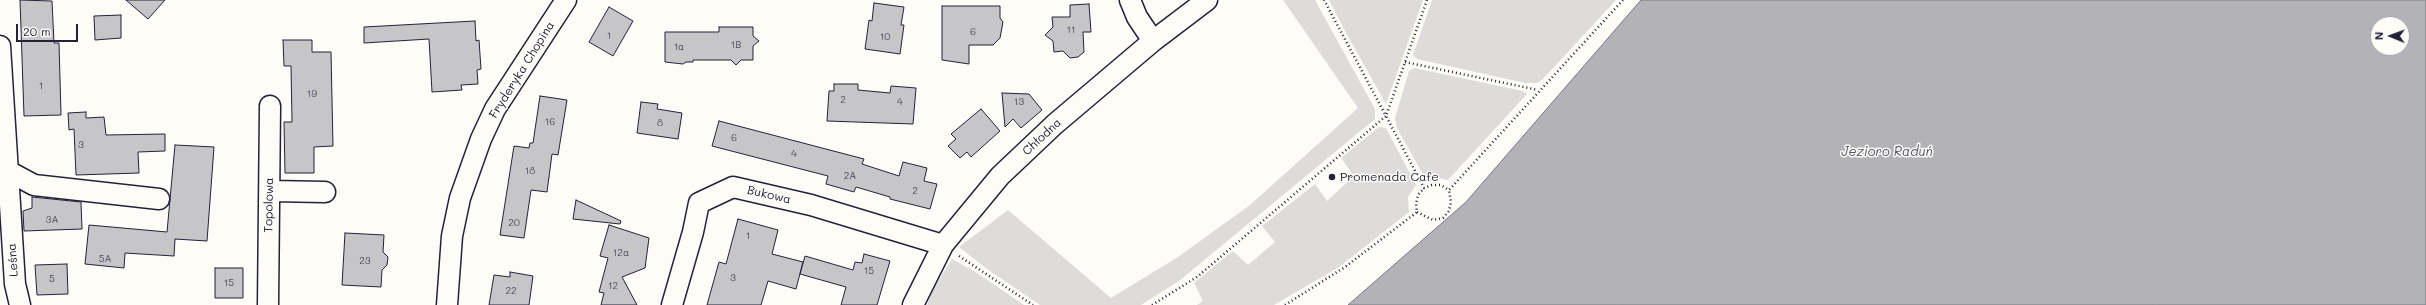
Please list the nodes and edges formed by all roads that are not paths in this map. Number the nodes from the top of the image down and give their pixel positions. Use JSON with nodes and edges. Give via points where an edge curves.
{"nodes":[{"id":1,"x":566,"y":0,"type":"edge"},
{"id":2,"x":1130,"y":0,"type":"edge"},
{"id":3,"x":1207,"y":0,"type":"edge"},
{"id":4,"x":1153,"y":41,"type":"junction"},
{"id":5,"x":0,"y":46,"type":"edge"},
{"id":6,"x":270,"y":106,"type":"dead end"},
{"id":7,"x":6,"y":170,"type":"junction"},
{"id":8,"x":270,"y":192,"type":"junction"},
{"id":9,"x":325,"y":192,"type":"dead end"},
{"id":10,"x":159,"y":199,"type":"dead end"},
{"id":11,"x":949,"y":249,"type":"junction"},
{"id":12,"x":20,"y":305,"type":"edge"},
{"id":13,"x":268,"y":305,"type":"edge"},
{"id":14,"x":447,"y":305,"type":"edge"},
{"id":15,"x":672,"y":305,"type":"edge"},
{"id":16,"x":913,"y":305,"type":"edge"}],
"edges":[{"from":1,"to":14,"type":"street","name":"Fryderyka Chopina","via":[[494,109],[481,139],[460,198],[452,236]]},
{"from":2,"to":4,"type":"street","via":[[1137,17]]},
{"from":3,"to":4,"type":"street","name":"Chłodna"},
{"from":4,"to":11,"type":"street","name":"Chłodna","via":[[1055,124],[1000,176]]},
{"from":5,"to":7,"type":"street","name":"Leśna"},
{"from":6,"to":8,"type":"street","name":"Topolowa"},
{"from":7,"to":10,"type":"street","via":[[34,185]]},
{"from":7,"to":12,"type":"street","name":"Leśna","via":[[15,284]]},
{"from":8,"to":9,"type":"street"},
{"from":8,"to":13,"type":"street","name":"Topolowa"},
{"from":11,"to":15,"type":"street","name":"Bukowa","via":[[811,205],[733,187],[699,203]]},
{"from":11,"to":16,"type":"street","name":"Chłodna"}]}
